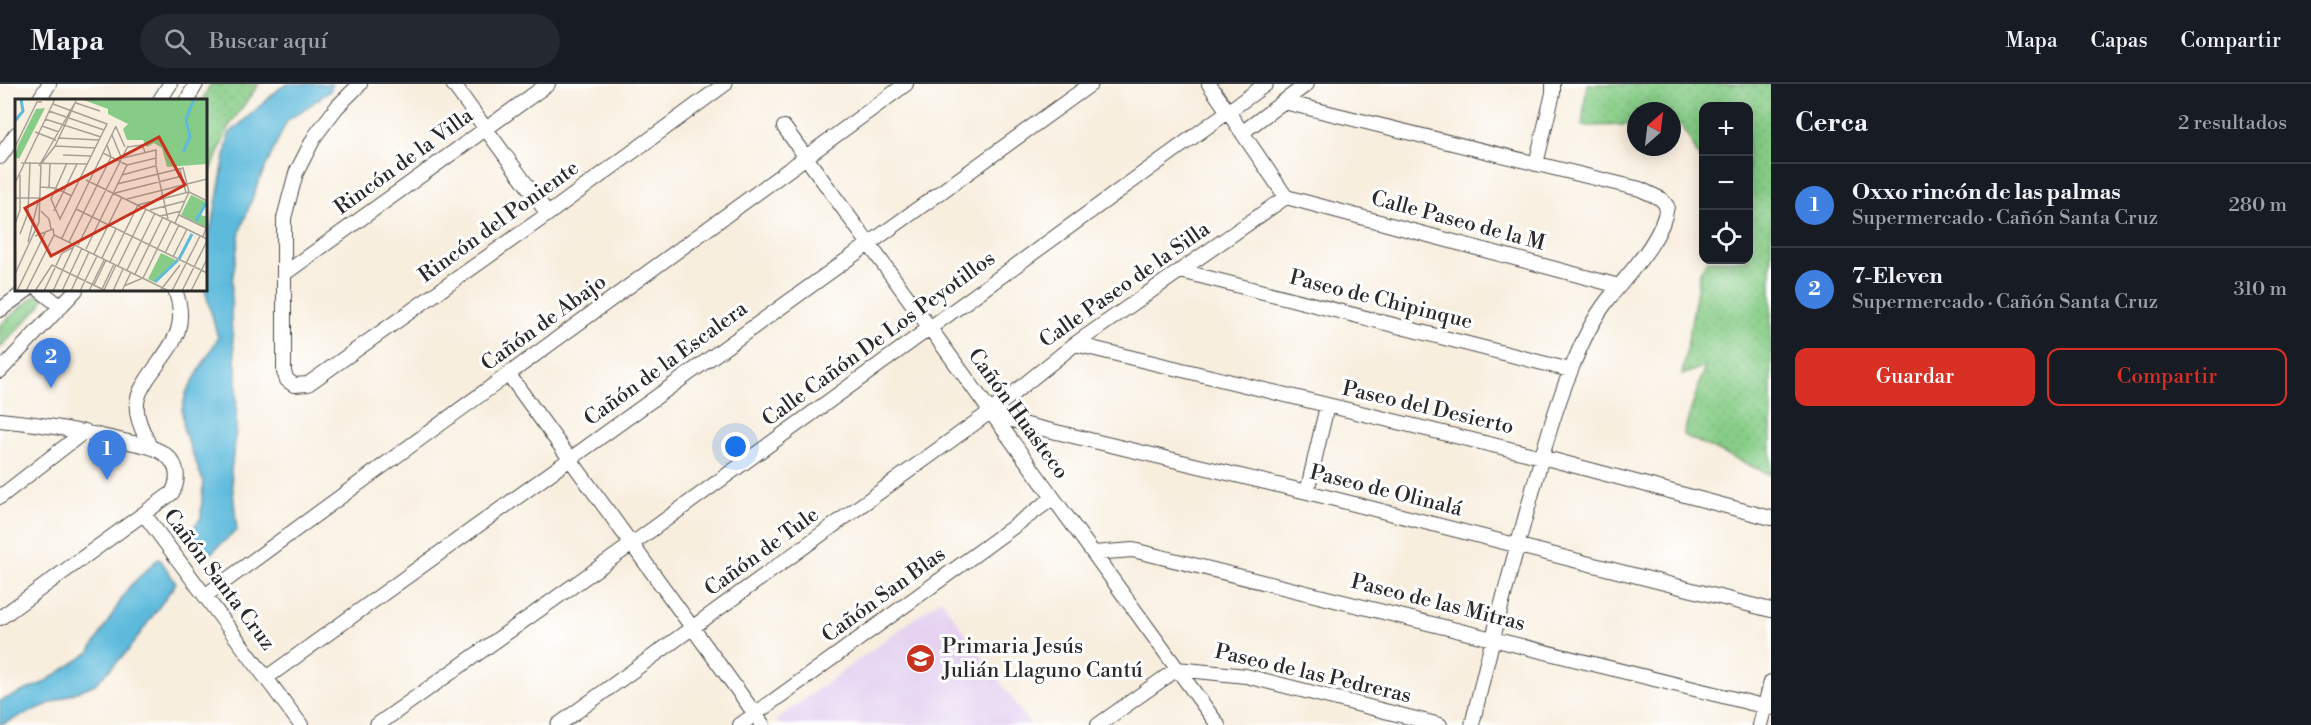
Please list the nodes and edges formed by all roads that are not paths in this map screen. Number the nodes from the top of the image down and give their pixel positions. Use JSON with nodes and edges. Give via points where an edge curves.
{"nodes":[{"id":1,"x":49,"y":84,"type":"edge"},
{"id":2,"x":170,"y":84,"type":"edge"},
{"id":3,"x":196,"y":84,"type":"edge"},
{"id":4,"x":360,"y":84,"type":"edge"},
{"id":5,"x":453,"y":84,"type":"edge"},
{"id":6,"x":548,"y":84,"type":"edge"},
{"id":7,"x":725,"y":84,"type":"edge"},
{"id":8,"x":906,"y":84,"type":"edge"},
{"id":9,"x":1091,"y":84,"type":"edge"},
{"id":10,"x":1209,"y":84,"type":"edge"},
{"id":11,"x":1307,"y":84,"type":"edge"},
{"id":12,"x":1552,"y":84,"type":"edge"},
{"id":13,"x":1265,"y":85,"type":"edge"},
{"id":14,"x":40,"y":99,"type":"edge"},
{"id":15,"x":161,"y":99,"type":"edge"},
{"id":16,"x":188,"y":99,"type":"edge"},
{"id":17,"x":1284,"y":102,"type":"junction"},
{"id":18,"x":1229,"y":112,"type":"junction"},
{"id":19,"x":784,"y":127,"type":"dead end"},
{"id":20,"x":487,"y":129,"type":"junction"},
{"id":21,"x":1243,"y":132,"type":"junction"},
{"id":22,"x":15,"y":135,"type":"edge"},
{"id":23,"x":0,"y":157,"type":"edge"},
{"id":24,"x":807,"y":158,"type":"junction"},
{"id":25,"x":1536,"y":164,"type":"junction"},
{"id":26,"x":1286,"y":197,"type":"junction"},
{"id":27,"x":548,"y":214,"type":"junction"},
{"id":28,"x":868,"y":243,"type":"junction"},
{"id":29,"x":1181,"y":271,"type":"junction"},
{"id":30,"x":284,"y":274,"type":"junction"},
{"id":31,"x":1619,"y":285,"type":"junction"},
{"id":32,"x":26,"y":291,"type":"edge"},
{"id":33,"x":41,"y":291,"type":"edge"},
{"id":34,"x":74,"y":291,"type":"edge"},
{"id":35,"x":175,"y":291,"type":"edge"},
{"id":36,"x":61,"y":307,"type":"junction"},
{"id":37,"x":0,"y":310,"type":"edge"},
{"id":38,"x":929,"y":328,"type":"junction"},
{"id":39,"x":1075,"y":344,"type":"junction"},
{"id":40,"x":1570,"y":370,"type":"junction"},
{"id":41,"x":0,"y":371,"type":"edge"},
{"id":42,"x":509,"y":375,"type":"junction"},
{"id":43,"x":1327,"y":406,"type":"junction"},
{"id":44,"x":990,"y":412,"type":"junction"},
{"id":45,"x":0,"y":420,"type":"edge"},
{"id":46,"x":85,"y":431,"type":"junction"},
{"id":47,"x":150,"y":447,"type":"junction"},
{"id":48,"x":1542,"y":457,"type":"junction"},
{"id":49,"x":571,"y":460,"type":"junction"},
{"id":50,"x":1307,"y":492,"type":"junction"},
{"id":51,"x":0,"y":497,"type":"edge"},
{"id":52,"x":1053,"y":498,"type":"junction"},
{"id":53,"x":144,"y":514,"type":"junction"},
{"id":54,"x":1771,"y":518,"type":"edge"},
{"id":55,"x":632,"y":544,"type":"junction"},
{"id":56,"x":1517,"y":546,"type":"junction"},
{"id":57,"x":1093,"y":553,"type":"junction"},
{"id":58,"x":206,"y":595,"type":"junction"},
{"id":59,"x":1771,"y":610,"type":"edge"},
{"id":60,"x":0,"y":618,"type":"edge"},
{"id":61,"x":693,"y":628,"type":"junction"},
{"id":62,"x":1492,"y":638,"type":"junction"},
{"id":63,"x":1177,"y":669,"type":"junction"},
{"id":64,"x":266,"y":678,"type":"junction"},
{"id":65,"x":1771,"y":682,"type":"edge"},
{"id":66,"x":1768,"y":708,"type":"edge"},
{"id":67,"x":759,"y":719,"type":"edge"},
{"id":68,"x":301,"y":725,"type":"edge"},
{"id":69,"x":376,"y":725,"type":"edge"},
{"id":70,"x":558,"y":725,"type":"edge"},
{"id":71,"x":740,"y":725,"type":"edge"},
{"id":72,"x":1098,"y":725,"type":"edge"},
{"id":73,"x":1218,"y":725,"type":"edge"},
{"id":74,"x":1440,"y":725,"type":"edge"},
{"id":75,"x":1472,"y":725,"type":"edge"},
{"id":76,"x":1760,"y":725,"type":"edge"}],
"edges":[{"from":1,"to":14,"type":"street"},
{"from":2,"to":15,"type":"street"},
{"from":3,"to":16,"type":"street"},
{"from":4,"to":30,"type":"street","via":[[315,136],[296,173],[284,218]]},
{"from":5,"to":20,"type":"street"},
{"from":6,"to":20,"type":"street","name":"Rincón de la Villa"},
{"from":7,"to":27,"type":"street","name":"Rincón del Poniente"},
{"from":8,"to":24,"type":"street","name":"Cañón de Abajo"},
{"from":9,"to":28,"type":"street","name":"Cañón de la Escalera"},
{"from":10,"to":18,"type":"street"},
{"from":11,"to":17,"type":"street"},
{"from":12,"to":25,"type":"street"},
{"from":13,"to":18,"type":"street","name":"Calle Cañón De Los Peyotillos"},
{"from":17,"to":21,"type":"street"},
{"from":17,"to":25,"type":"street"},
{"from":18,"to":21,"type":"street"},
{"from":18,"to":38,"type":"street","name":"Calle Cañón De Los Peyotillos"},
{"from":19,"to":24,"type":"street","name":"Cañón Huasteco"},
{"from":20,"to":27,"type":"street"},
{"from":20,"to":30,"type":"street","name":"Rincón de la Villa"},
{"from":21,"to":26,"type":"street"},
{"from":22,"to":23,"type":"street"},
{"from":24,"to":28,"type":"street","name":"Cañón Huasteco"},
{"from":24,"to":42,"type":"street","name":"Cañón de Abajo"},
{"from":25,"to":31,"type":"street","via":[[1640,189],[1667,206],[1664,221]]},
{"from":26,"to":29,"type":"street","name":"Calle Paseo de la Silla"},
{"from":26,"to":31,"type":"street","name":"Calle Paseo de la M"},
{"from":27,"to":30,"type":"street","name":"Rincón del Poniente","via":[[308,384],[294,385],[284,372]]},
{"from":28,"to":38,"type":"street","name":"Cañón Huasteco"},
{"from":28,"to":49,"type":"street","name":"Cañón de la Escalera"},
{"from":29,"to":39,"type":"street","name":"Calle Paseo de la Silla"},
{"from":29,"to":40,"type":"street","name":"Paseo de Chipinque"},
{"from":31,"to":40,"type":"street","via":[[1590,328]]},
{"from":32,"to":37,"type":"street"},
{"from":33,"to":36,"type":"street"},
{"from":34,"to":36,"type":"street"},
{"from":35,"to":47,"type":"street","via":[[181,322],[174,340],[139,391],[136,405]]},
{"from":36,"to":41,"type":"street"},
{"from":38,"to":44,"type":"street","name":"Cañón Huasteco"},
{"from":38,"to":55,"type":"street","name":"Calle Cañón De Los Peyotillos"},
{"from":39,"to":43,"type":"street","name":"Paseo del Desierto"},
{"from":39,"to":44,"type":"street","name":"Calle Paseo de la Silla"},
{"from":40,"to":48,"type":"street"},
{"from":42,"to":49,"type":"street"},
{"from":42,"to":58,"type":"street","name":"Cañón de Abajo"},
{"from":43,"to":48,"type":"street","name":"Paseo del Desierto"},
{"from":43,"to":50,"type":"street"},
{"from":44,"to":50,"type":"street","name":"Paseo de Olinalá","via":[[1027,425]]},
{"from":44,"to":52,"type":"street","name":"Cañón Huasteco"},
{"from":44,"to":61,"type":"street","name":"Cañón de Tule"},
{"from":45,"to":46,"type":"street","name":"Cañón Santa Cruz"},
{"from":46,"to":47,"type":"street","name":"Cañón Santa Cruz"},
{"from":46,"to":51,"type":"street"},
{"from":47,"to":53,"type":"street","name":"Cañón Santa Cruz","via":[[168,456],[178,476],[172,493]]},
{"from":48,"to":54,"type":"street","name":"Paseo del Desierto"},
{"from":48,"to":56,"type":"street"},
{"from":49,"to":55,"type":"street"},
{"from":49,"to":64,"type":"street","name":"Cañón de la Escalera"},
{"from":50,"to":56,"type":"street","name":"Paseo de Olinalá"},
{"from":52,"to":57,"type":"street","name":"Cañón Huasteco"},
{"from":52,"to":67,"type":"street","name":"Cañón San Blas"},
{"from":53,"to":58,"type":"street","name":"Cañón Santa Cruz"},
{"from":53,"to":60,"type":"street"},
{"from":55,"to":61,"type":"street"},
{"from":55,"to":69,"type":"street","name":"Calle Cañón De Los Peyotillos"},
{"from":56,"to":59,"type":"street","name":"Paseo de Olinalá"},
{"from":56,"to":62,"type":"street"},
{"from":57,"to":62,"type":"street","name":"Paseo de las Mitras","via":[[1132,550]]},
{"from":57,"to":63,"type":"street","name":"Cañón Huasteco"},
{"from":58,"to":64,"type":"street","name":"Cañón Santa Cruz"},
{"from":61,"to":67,"type":"street"},
{"from":61,"to":70,"type":"street","name":"Cañón de Tule"},
{"from":62,"to":66,"type":"street","name":"Paseo de las Mitras"},
{"from":62,"to":75,"type":"street"},
{"from":63,"to":72,"type":"street"},
{"from":63,"to":73,"type":"street","name":"Cañón Huasteco"},
{"from":63,"to":74,"type":"street","name":"Paseo de las Pedreras","via":[[1246,676]]},
{"from":64,"to":68,"type":"street","name":"Cañón Santa Cruz"},
{"from":65,"to":66,"type":"street"},
{"from":66,"to":76,"type":"street"},
{"from":67,"to":71,"type":"street","name":"Cañón San Blas"}]}
